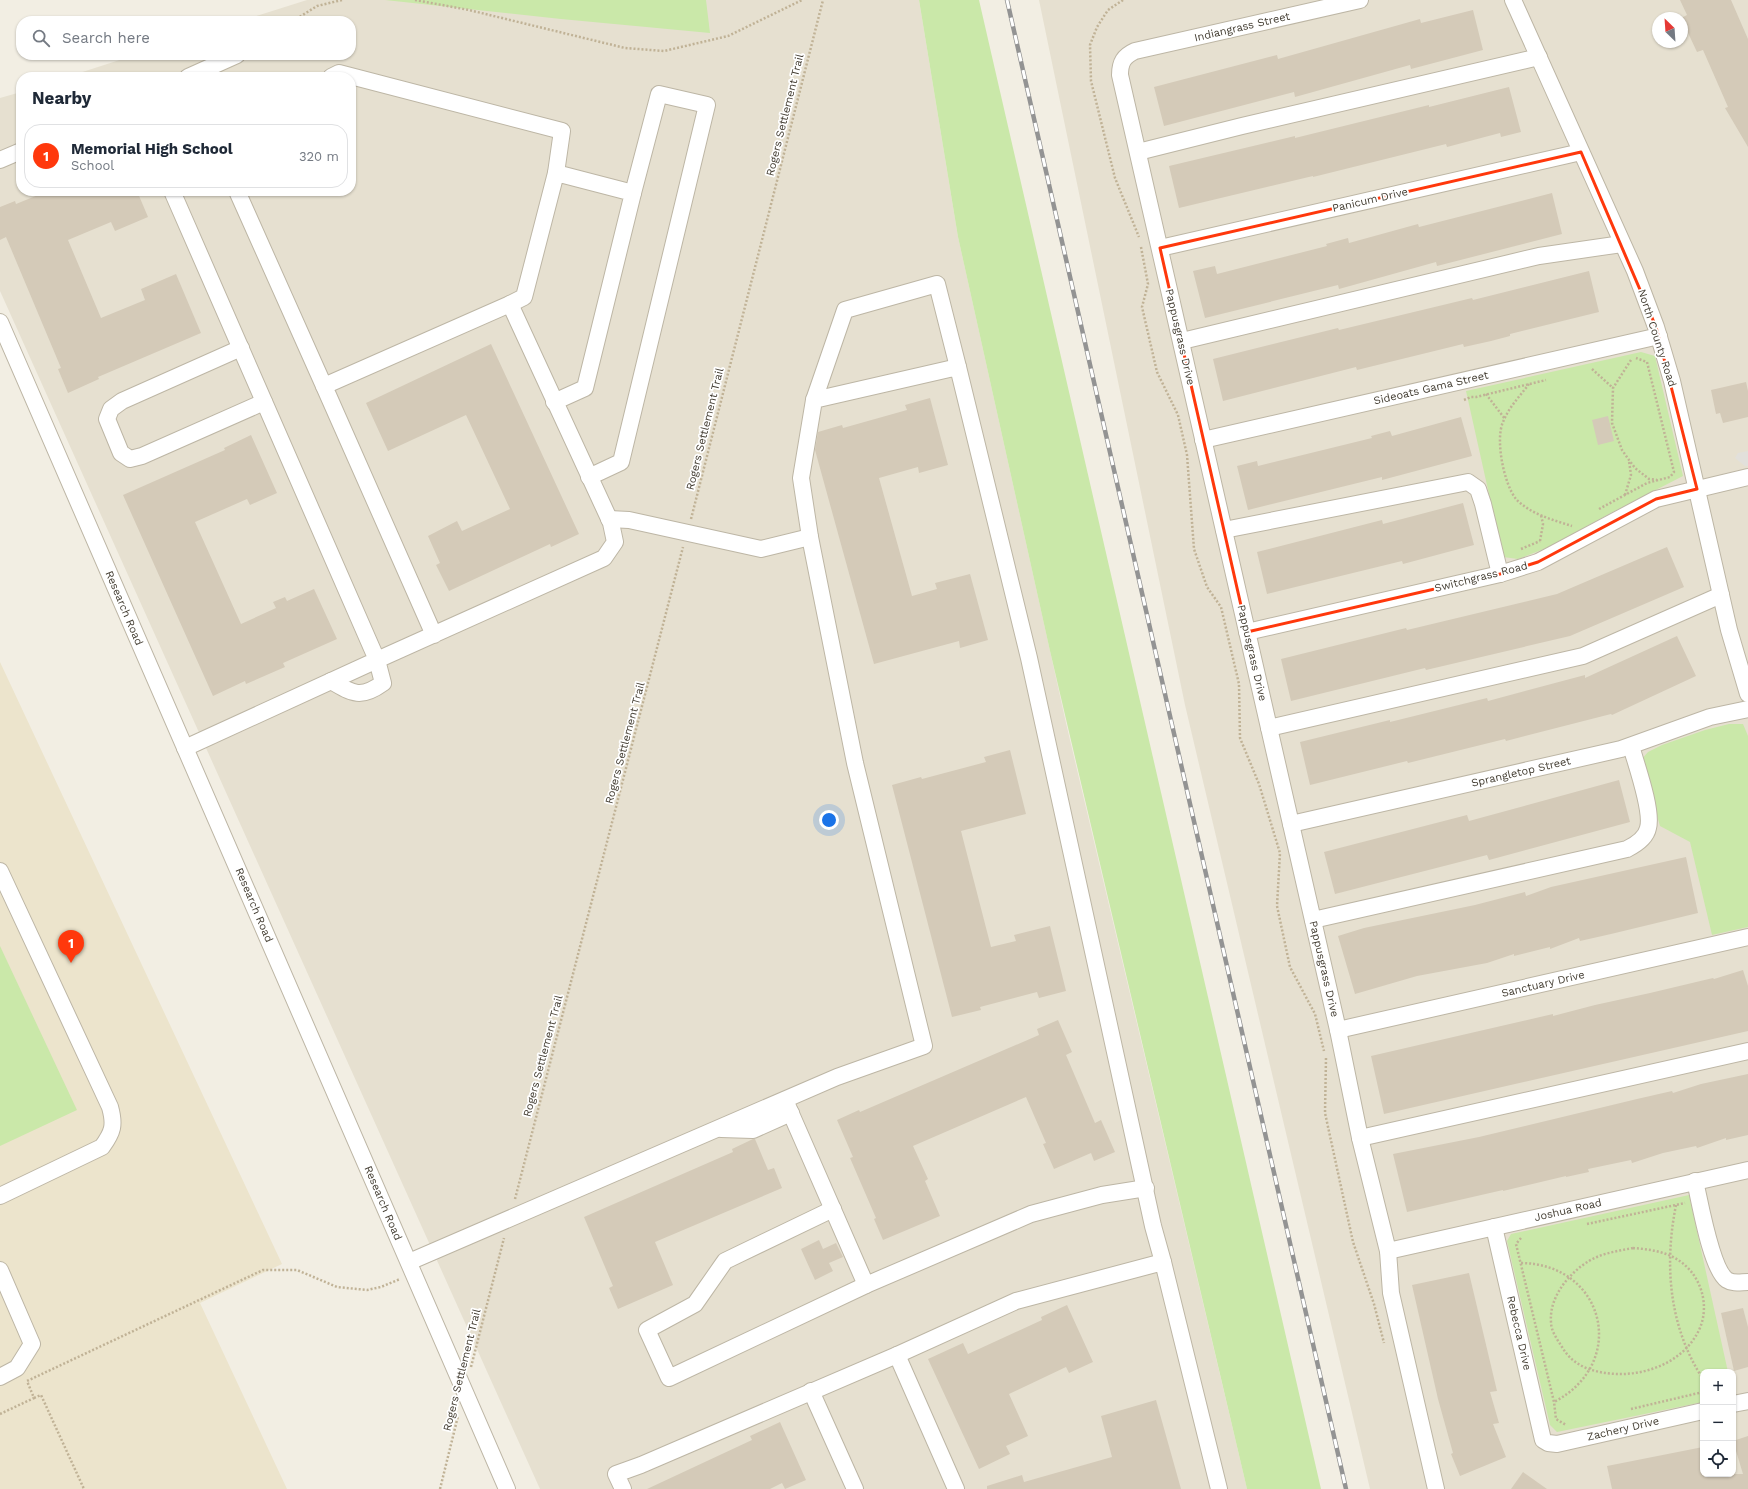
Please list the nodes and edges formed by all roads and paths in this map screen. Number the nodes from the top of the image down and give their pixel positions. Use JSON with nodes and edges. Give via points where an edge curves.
{"nodes":[{"id":1,"x":342,"y":0,"type":"edge"},
{"id":2,"x":415,"y":0,"type":"edge"},
{"id":3,"x":802,"y":0,"type":"edge"},
{"id":4,"x":823,"y":0,"type":"edge"},
{"id":5,"x":1122,"y":0,"type":"edge"},
{"id":6,"x":1360,"y":0,"type":"edge"},
{"id":7,"x":1513,"y":0,"type":"edge"},
{"id":8,"x":301,"y":16,"type":"edge"},
{"id":9,"x":1125,"y":56,"type":"joint"},
{"id":10,"x":1539,"y":57,"type":"junction"},
{"id":11,"x":226,"y":60,"type":"edge"},
{"id":12,"x":199,"y":72,"type":"edge"},
{"id":13,"x":356,"y":77,"type":"edge"},
{"id":14,"x":1138,"y":152,"type":"junction"},
{"id":15,"x":1581,"y":152,"type":"junction"},
{"id":16,"x":16,"y":153,"type":"edge"},
{"id":17,"x":0,"y":160,"type":"edge"},
{"id":18,"x":556,"y":173,"type":"junction"},
{"id":19,"x":633,"y":193,"type":"junction"},
{"id":20,"x":174,"y":196,"type":"edge"},
{"id":21,"x":239,"y":196,"type":"edge"},
{"id":22,"x":1622,"y":244,"type":"junction"},
{"id":23,"x":1160,"y":248,"type":"junction"},
{"id":24,"x":510,"y":304,"type":"junction"},
{"id":25,"x":0,"y":322,"type":"edge"},
{"id":26,"x":1659,"y":336,"type":"junction"},
{"id":27,"x":1182,"y":341,"type":"junction"},
{"id":28,"x":241,"y":348,"type":"junction"},
{"id":29,"x":1631,"y":360,"type":"junction"},
{"id":30,"x":1623,"y":361,"type":"dead end"},
{"id":31,"x":958,"y":367,"type":"junction"},
{"id":32,"x":1600,"y":367,"type":"dead end"},
{"id":33,"x":1592,"y":369,"type":"junction"},
{"id":34,"x":1586,"y":370,"type":"dead end"},
{"id":35,"x":1551,"y":379,"type":"dead end"},
{"id":36,"x":1530,"y":384,"type":"junction"},
{"id":37,"x":324,"y":386,"type":"junction"},
{"id":38,"x":1613,"y":388,"type":"junction"},
{"id":39,"x":1486,"y":394,"type":"junction"},
{"id":40,"x":814,"y":400,"type":"junction"},
{"id":41,"x":1464,"y":400,"type":"dead end"},
{"id":42,"x":264,"y":402,"type":"junction"},
{"id":43,"x":554,"y":402,"type":"junction"},
{"id":44,"x":1505,"y":418,"type":"junction"},
{"id":45,"x":1203,"y":440,"type":"junction"},
{"id":46,"x":1629,"y":460,"type":"junction"},
{"id":47,"x":589,"y":477,"type":"junction"},
{"id":48,"x":1748,"y":477,"type":"edge"},
{"id":49,"x":1658,"y":480,"type":"junction"},
{"id":50,"x":1697,"y":489,"type":"junction"},
{"id":51,"x":1624,"y":496,"type":"junction"},
{"id":52,"x":1595,"y":512,"type":"dead end"},
{"id":53,"x":1540,"y":514,"type":"junction"},
{"id":54,"x":609,"y":519,"type":"junction"},
{"id":55,"x":1578,"y":522,"type":"dead end"},
{"id":56,"x":690,"y":523,"type":"dead end"},
{"id":57,"x":1572,"y":526,"type":"junction"},
{"id":58,"x":1565,"y":529,"type":"dead end"},
{"id":59,"x":1224,"y":530,"type":"junction"},
{"id":60,"x":810,"y":537,"type":"junction"},
{"id":61,"x":1546,"y":538,"type":"dead end"},
{"id":62,"x":1540,"y":541,"type":"junction"},
{"id":63,"x":684,"y":546,"type":"dead end"},
{"id":64,"x":1496,"y":556,"type":"junction"},
{"id":65,"x":1500,"y":574,"type":"junction"},
{"id":66,"x":1721,"y":595,"type":"junction"},
{"id":67,"x":1247,"y":632,"type":"junction"},
{"id":68,"x":434,"y":635,"type":"junction"},
{"id":69,"x":377,"y":660,"type":"junction"},
{"id":70,"x":331,"y":682,"type":"junction"},
{"id":71,"x":1748,"y":694,"type":"edge"},
{"id":72,"x":1748,"y":709,"type":"edge"},
{"id":73,"x":1269,"y":728,"type":"junction"},
{"id":74,"x":1631,"y":746,"type":"junction"},
{"id":75,"x":185,"y":748,"type":"junction"},
{"id":76,"x":1291,"y":824,"type":"junction"},
{"id":77,"x":0,"y":871,"type":"edge"},
{"id":78,"x":1312,"y":920,"type":"junction"},
{"id":79,"x":1748,"y":937,"type":"edge"},
{"id":80,"x":1338,"y":1030,"type":"junction"},
{"id":81,"x":1748,"y":1051,"type":"edge"},
{"id":82,"x":788,"y":1106,"type":"junction"},
{"id":83,"x":1360,"y":1138,"type":"junction"},
{"id":84,"x":1748,"y":1170,"type":"edge"},
{"id":85,"x":1695,"y":1181,"type":"junction"},
{"id":86,"x":1146,"y":1188,"type":"junction"},
{"id":87,"x":0,"y":1196,"type":"edge"},
{"id":88,"x":1699,"y":1200,"type":"junction"},
{"id":89,"x":514,"y":1203,"type":"dead end"},
{"id":90,"x":1676,"y":1205,"type":"junction"},
{"id":91,"x":833,"y":1209,"type":"junction"},
{"id":92,"x":1582,"y":1225,"type":"dead end"},
{"id":93,"x":1494,"y":1226,"type":"junction"},
{"id":94,"x":506,"y":1234,"type":"dead end"},
{"id":95,"x":1528,"y":1237,"type":"dead end"},
{"id":96,"x":1388,"y":1251,"type":"junction"},
{"id":97,"x":1669,"y":1256,"type":"junction"},
{"id":98,"x":409,"y":1262,"type":"junction"},
{"id":99,"x":1163,"y":1262,"type":"junction"},
{"id":100,"x":1521,"y":1262,"type":"junction"},
{"id":101,"x":0,"y":1270,"type":"edge"},
{"id":102,"x":1570,"y":1277,"type":"junction"},
{"id":103,"x":400,"y":1278,"type":"dead end"},
{"id":104,"x":1748,"y":1282,"type":"edge"},
{"id":105,"x":866,"y":1285,"type":"junction"},
{"id":106,"x":1686,"y":1347,"type":"junction"},
{"id":107,"x":1386,"y":1348,"type":"dead end"},
{"id":108,"x":897,"y":1355,"type":"junction"},
{"id":109,"x":1590,"y":1369,"type":"junction"},
{"id":110,"x":470,"y":1373,"type":"dead end"},
{"id":111,"x":1700,"y":1374,"type":"edge"},
{"id":112,"x":0,"y":1377,"type":"edge"},
{"id":113,"x":812,"y":1391,"type":"junction"},
{"id":114,"x":1700,"y":1393,"type":"edge"},
{"id":115,"x":34,"y":1398,"type":"junction"},
{"id":116,"x":1748,"y":1401,"type":"edge"},
{"id":117,"x":1554,"y":1402,"type":"junction"},
{"id":118,"x":1736,"y":1403,"type":"edge"},
{"id":119,"x":1626,"y":1410,"type":"dead end"},
{"id":120,"x":460,"y":1412,"type":"dead end"},
{"id":121,"x":1700,"y":1412,"type":"edge"},
{"id":122,"x":0,"y":1414,"type":"edge"},
{"id":123,"x":1573,"y":1423,"type":"dead end"},
{"id":124,"x":1543,"y":1440,"type":"joint"},
{"id":125,"x":84,"y":1489,"type":"edge"},
{"id":126,"x":440,"y":1489,"type":"edge"},
{"id":127,"x":507,"y":1489,"type":"edge"},
{"id":128,"x":623,"y":1489,"type":"edge"},
{"id":129,"x":855,"y":1489,"type":"edge"},
{"id":130,"x":956,"y":1489,"type":"edge"},
{"id":131,"x":1219,"y":1489,"type":"edge"},
{"id":132,"x":1436,"y":1489,"type":"edge"}],
"edges":[{"from":1,"to":8,"type":"path","via":[[317,6]]},
{"from":2,"to":3,"type":"path","via":[[469,10],[625,48],[664,51],[728,36]]},
{"from":4,"to":56,"type":"path","name":"Rogers Settlement Trail"},
{"from":5,"to":107,"type":"path","via":[[1108,10],[1097,27],[1090,45],[1091,81],[1115,178],[1140,238],[1148,284],[1142,307],[1157,372],[1178,416],[1186,449],[1194,549],[1208,587],[1221,607],[1239,684],[1240,738],[1259,784],[1280,853],[1277,906],[1290,967],[1315,1014],[1326,1057],[1325,1113],[1353,1242]]},
{"from":6,"to":9,"type":"street","name":"Indiangrass Street","via":[[1141,49]]},
{"from":7,"to":10,"type":"street","name":"North County Road"},
{"from":9,"to":14,"type":"street","name":"Pappusgrass Drive","via":[[1120,75]]},
{"from":10,"to":14,"type":"street"},
{"from":10,"to":15,"type":"street","name":"North County Road"},
{"from":11,"to":12,"type":"street"},
{"from":13,"to":18,"type":"street","via":[[562,131]]},
{"from":14,"to":23,"type":"street","name":"Pappusgrass Drive"},
{"from":15,"to":22,"type":"street","name":"North County Road"},
{"from":15,"to":23,"type":"street","name":"Panicum Drive"},
{"from":16,"to":17,"type":"street"},
{"from":18,"to":19,"type":"street"},
{"from":18,"to":24,"type":"street","via":[[524,297]]},
{"from":19,"to":43,"type":"street","via":[[585,388]]},
{"from":19,"to":47,"type":"street","via":[[659,94],[707,105],[621,462]]},
{"from":20,"to":28,"type":"street"},
{"from":21,"to":37,"type":"street"},
{"from":22,"to":26,"type":"street","name":"North County Road"},
{"from":22,"to":27,"type":"street","via":[[1539,256]]},
{"from":23,"to":27,"type":"street","name":"Pappusgrass Drive"},
{"from":24,"to":37,"type":"street"},
{"from":24,"to":43,"type":"street"},
{"from":25,"to":75,"type":"street","name":"Research Road"},
{"from":26,"to":45,"type":"street","name":"Sideoats Gama Street"},
{"from":26,"to":50,"type":"street","name":"North County Road"},
{"from":27,"to":45,"type":"street","name":"Pappusgrass Drive"},
{"from":28,"to":42,"type":"street"},
{"from":28,"to":42,"type":"street","via":[[122,401],[111,409],[107,419],[121,453],[130,460],[142,456]]},
{"from":29,"to":30,"type":"path"},
{"from":29,"to":38,"type":"path"},
{"from":29,"to":49,"type":"path","via":[[1636,358],[1647,362],[1674,472],[1670,477]]},
{"from":31,"to":40,"type":"street"},
{"from":31,"to":40,"type":"street","via":[[937,284],[845,310]]},
{"from":31,"to":86,"type":"street","via":[[1029,658]]},
{"from":32,"to":33,"type":"path"},
{"from":33,"to":34,"type":"path"},
{"from":33,"to":38,"type":"path"},
{"from":35,"to":36,"type":"path"},
{"from":36,"to":39,"type":"path"},
{"from":36,"to":44,"type":"path","via":[[1508,410]]},
{"from":37,"to":68,"type":"street"},
{"from":38,"to":46,"type":"path","via":[[1612,423],[1622,450]]},
{"from":39,"to":41,"type":"path"},
{"from":39,"to":44,"type":"path"},
{"from":40,"to":60,"type":"street","via":[[801,478]]},
{"from":42,"to":69,"type":"street"},
{"from":43,"to":47,"type":"street"},
{"from":44,"to":53,"type":"path","via":[[1500,442],[1510,488],[1517,499]]},
{"from":45,"to":59,"type":"street","name":"Pappusgrass Drive"},
{"from":46,"to":49,"type":"path","via":[[1649,478]]},
{"from":46,"to":51,"type":"path","via":[[1631,475]]},
{"from":47,"to":54,"type":"street"},
{"from":48,"to":50,"type":"street","name":"Switchgrass Road"},
{"from":49,"to":51,"type":"path"},
{"from":50,"to":65,"type":"street","name":"Switchgrass Road","via":[[1656,499],[1538,562]]},
{"from":50,"to":66,"type":"street","name":"North County Road"},
{"from":51,"to":52,"type":"path"},
{"from":53,"to":57,"type":"path"},
{"from":53,"to":62,"type":"path","via":[[1543,524]]},
{"from":54,"to":60,"type":"street","via":[[628,520],[761,549]]},
{"from":54,"to":68,"type":"street","via":[[615,542],[604,558]]},
{"from":55,"to":57,"type":"path"},
{"from":57,"to":58,"type":"path"},
{"from":59,"to":64,"type":"street","via":[[1468,482],[1478,489]]},
{"from":59,"to":67,"type":"street","name":"Pappusgrass Drive"},
{"from":60,"to":82,"type":"street","via":[[855,763],[924,1046],[837,1076]]},
{"from":61,"to":62,"type":"path"},
{"from":62,"to":64,"type":"path","via":[[1518,551]]},
{"from":63,"to":89,"type":"path","name":"Rogers Settlement Trail"},
{"from":64,"to":65,"type":"street"},
{"from":65,"to":67,"type":"street","name":"Switchgrass Road"},
{"from":66,"to":71,"type":"street","name":"North County Road"},
{"from":66,"to":73,"type":"street","via":[[1583,656]]},
{"from":67,"to":73,"type":"street","name":"Pappusgrass Drive"},
{"from":68,"to":69,"type":"street"},
{"from":69,"to":70,"type":"street"},
{"from":69,"to":70,"type":"street","via":[[383,683],[374,690],[360,694],[349,692]]},
{"from":70,"to":75,"type":"street"},
{"from":72,"to":74,"type":"street","name":"Sprangletop Street","via":[[1710,717]]},
{"from":73,"to":76,"type":"street","name":"Pappusgrass Drive"},
{"from":74,"to":76,"type":"street","name":"Sprangletop Street"},
{"from":74,"to":78,"type":"street","via":[[1648,811],[1648,828],[1638,843],[1627,850]]},
{"from":75,"to":98,"type":"street","name":"Research Road"},
{"from":76,"to":78,"type":"street","name":"Pappusgrass Drive"},
{"from":77,"to":87,"type":"street","via":[[113,1117],[109,1138],[102,1147]]},
{"from":78,"to":80,"type":"street","name":"Pappusgrass Drive"},
{"from":79,"to":80,"type":"street","name":"Sanctuary Drive"},
{"from":80,"to":83,"type":"street","name":"Pappusgrass Drive"},
{"from":81,"to":83,"type":"street"},
{"from":82,"to":91,"type":"street"},
{"from":82,"to":98,"type":"street","via":[[718,1129]]},
{"from":83,"to":96,"type":"street","name":"Pappusgrass Drive"},
{"from":84,"to":85,"type":"street","name":"Joshua Road"},
{"from":85,"to":88,"type":"street"},
{"from":85,"to":93,"type":"street","name":"Joshua Road"},
{"from":86,"to":99,"type":"street"},
{"from":86,"to":105,"type":"street","via":[[1102,1195],[1031,1214]]},
{"from":88,"to":90,"type":"path"},
{"from":88,"to":104,"type":"street","via":[[1716,1265],[1727,1280]]},
{"from":90,"to":92,"type":"path"},
{"from":90,"to":97,"type":"path"},
{"from":91,"to":105,"type":"street"},
{"from":91,"to":105,"type":"street","via":[[725,1261],[695,1304],[647,1330],[669,1378]]},
{"from":93,"to":96,"type":"street","name":"Joshua Road"},
{"from":93,"to":124,"type":"street","name":"Rebecca Drive"},
{"from":94,"to":110,"type":"path","name":"Rogers Settlement Trail"},
{"from":95,"to":100,"type":"path","via":[[1520,1239],[1516,1244]]},
{"from":96,"to":132,"type":"street","name":"Pappusgrass Drive","via":[[1391,1293]]},
{"from":97,"to":102,"type":"path","via":[[1647,1249],[1633,1248],[1589,1261]]},
{"from":97,"to":106,"type":"path","via":[[1672,1298]]},
{"from":97,"to":106,"type":"path","via":[[1682,1262],[1694,1276],[1704,1299],[1705,1311],[1700,1326]]},
{"from":98,"to":127,"type":"street","name":"Research Road"},
{"from":99,"to":108,"type":"street","via":[[1016,1301]]},
{"from":99,"to":131,"type":"street"},
{"from":100,"to":102,"type":"path","via":[[1545,1265]]},
{"from":100,"to":117,"type":"path"},
{"from":101,"to":112,"type":"street","via":[[32,1344],[17,1368]]},
{"from":102,"to":109,"type":"path","via":[[1591,1301],[1598,1324],[1598,1348]]},
{"from":102,"to":109,"type":"path","via":[[1557,1292],[1552,1312],[1552,1327],[1565,1352],[1579,1365]]},
{"from":103,"to":115,"type":"path","via":[[367,1290],[336,1287],[298,1270],[263,1270],[27,1381]]},
{"from":106,"to":109,"type":"path","via":[[1674,1358],[1647,1371],[1614,1375]]},
{"from":106,"to":111,"type":"path"},
{"from":108,"to":113,"type":"street"},
{"from":108,"to":130,"type":"street"},
{"from":109,"to":117,"type":"path","via":[[1583,1381]]},
{"from":113,"to":128,"type":"street","via":[[616,1474]]},
{"from":113,"to":129,"type":"street"},
{"from":114,"to":119,"type":"path"},
{"from":115,"to":122,"type":"path"},
{"from":115,"to":125,"type":"path","via":[[40,1395]]},
{"from":116,"to":118,"type":"street"},
{"from":117,"to":123,"type":"path","via":[[1556,1419],[1565,1425]]},
{"from":120,"to":126,"type":"path","name":"Rogers Settlement Trail"},
{"from":121,"to":124,"type":"street","name":"Zachery Drive","via":[[1557,1444]]}]}
